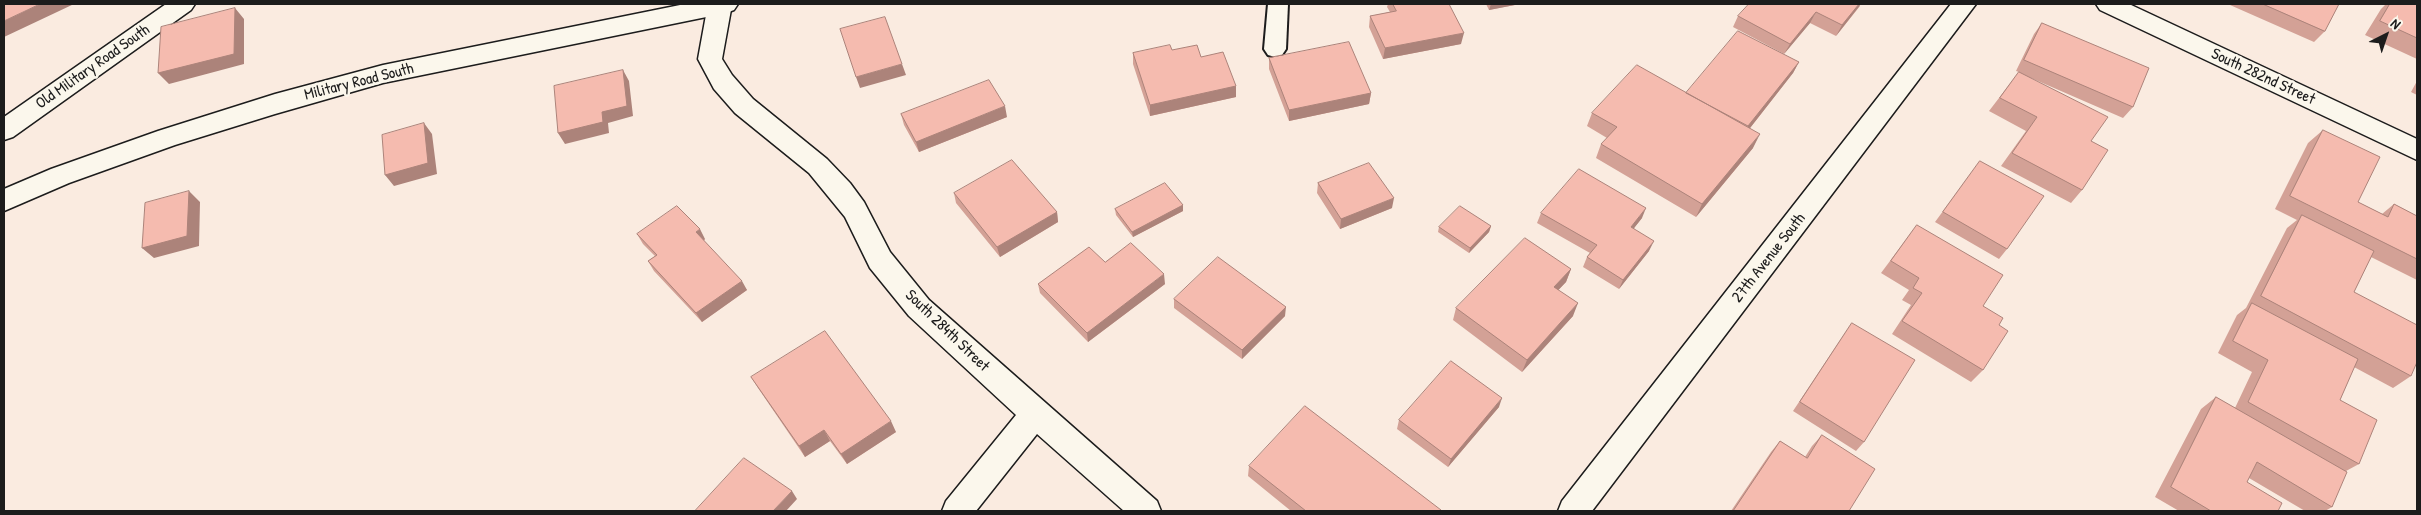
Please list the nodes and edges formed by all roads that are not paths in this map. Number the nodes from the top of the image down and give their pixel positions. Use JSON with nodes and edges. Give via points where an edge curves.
{"nodes":[{"id":1,"x":183,"y":4,"type":"edge"},
{"id":2,"x":722,"y":4,"type":"edge"},
{"id":3,"x":1278,"y":4,"type":"edge"},
{"id":4,"x":1964,"y":4,"type":"edge"},
{"id":5,"x":2108,"y":4,"type":"edge"},
{"id":6,"x":1275,"y":49,"type":"dead end"},
{"id":7,"x":4,"y":130,"type":"edge"},
{"id":8,"x":2417,"y":150,"type":"edge"},
{"id":9,"x":4,"y":200,"type":"edge"},
{"id":10,"x":1035,"y":414,"type":"junction"},
{"id":11,"x":957,"y":511,"type":"edge"},
{"id":12,"x":1146,"y":511,"type":"edge"},
{"id":13,"x":1573,"y":511,"type":"edge"}],
"edges":[{"from":1,"to":7,"type":"street","name":"Old Military Road South"},
{"from":2,"to":9,"type":"street","name":"Military Road South","via":[[383,74],[167,138],[60,176]]},
{"from":2,"to":10,"type":"street","name":"South 284th Street","via":[[710,59],[723,82],[744,106],[818,166],[855,210],[880,260],[919,308]]},
{"from":3,"to":6,"type":"lane"},
{"from":4,"to":13,"type":"street","name":"27th Avenue South"},
{"from":5,"to":8,"type":"street","name":"South 282nd Street"},
{"from":10,"to":11,"type":"street"},
{"from":10,"to":12,"type":"street","name":"South 284th Street"}]}
